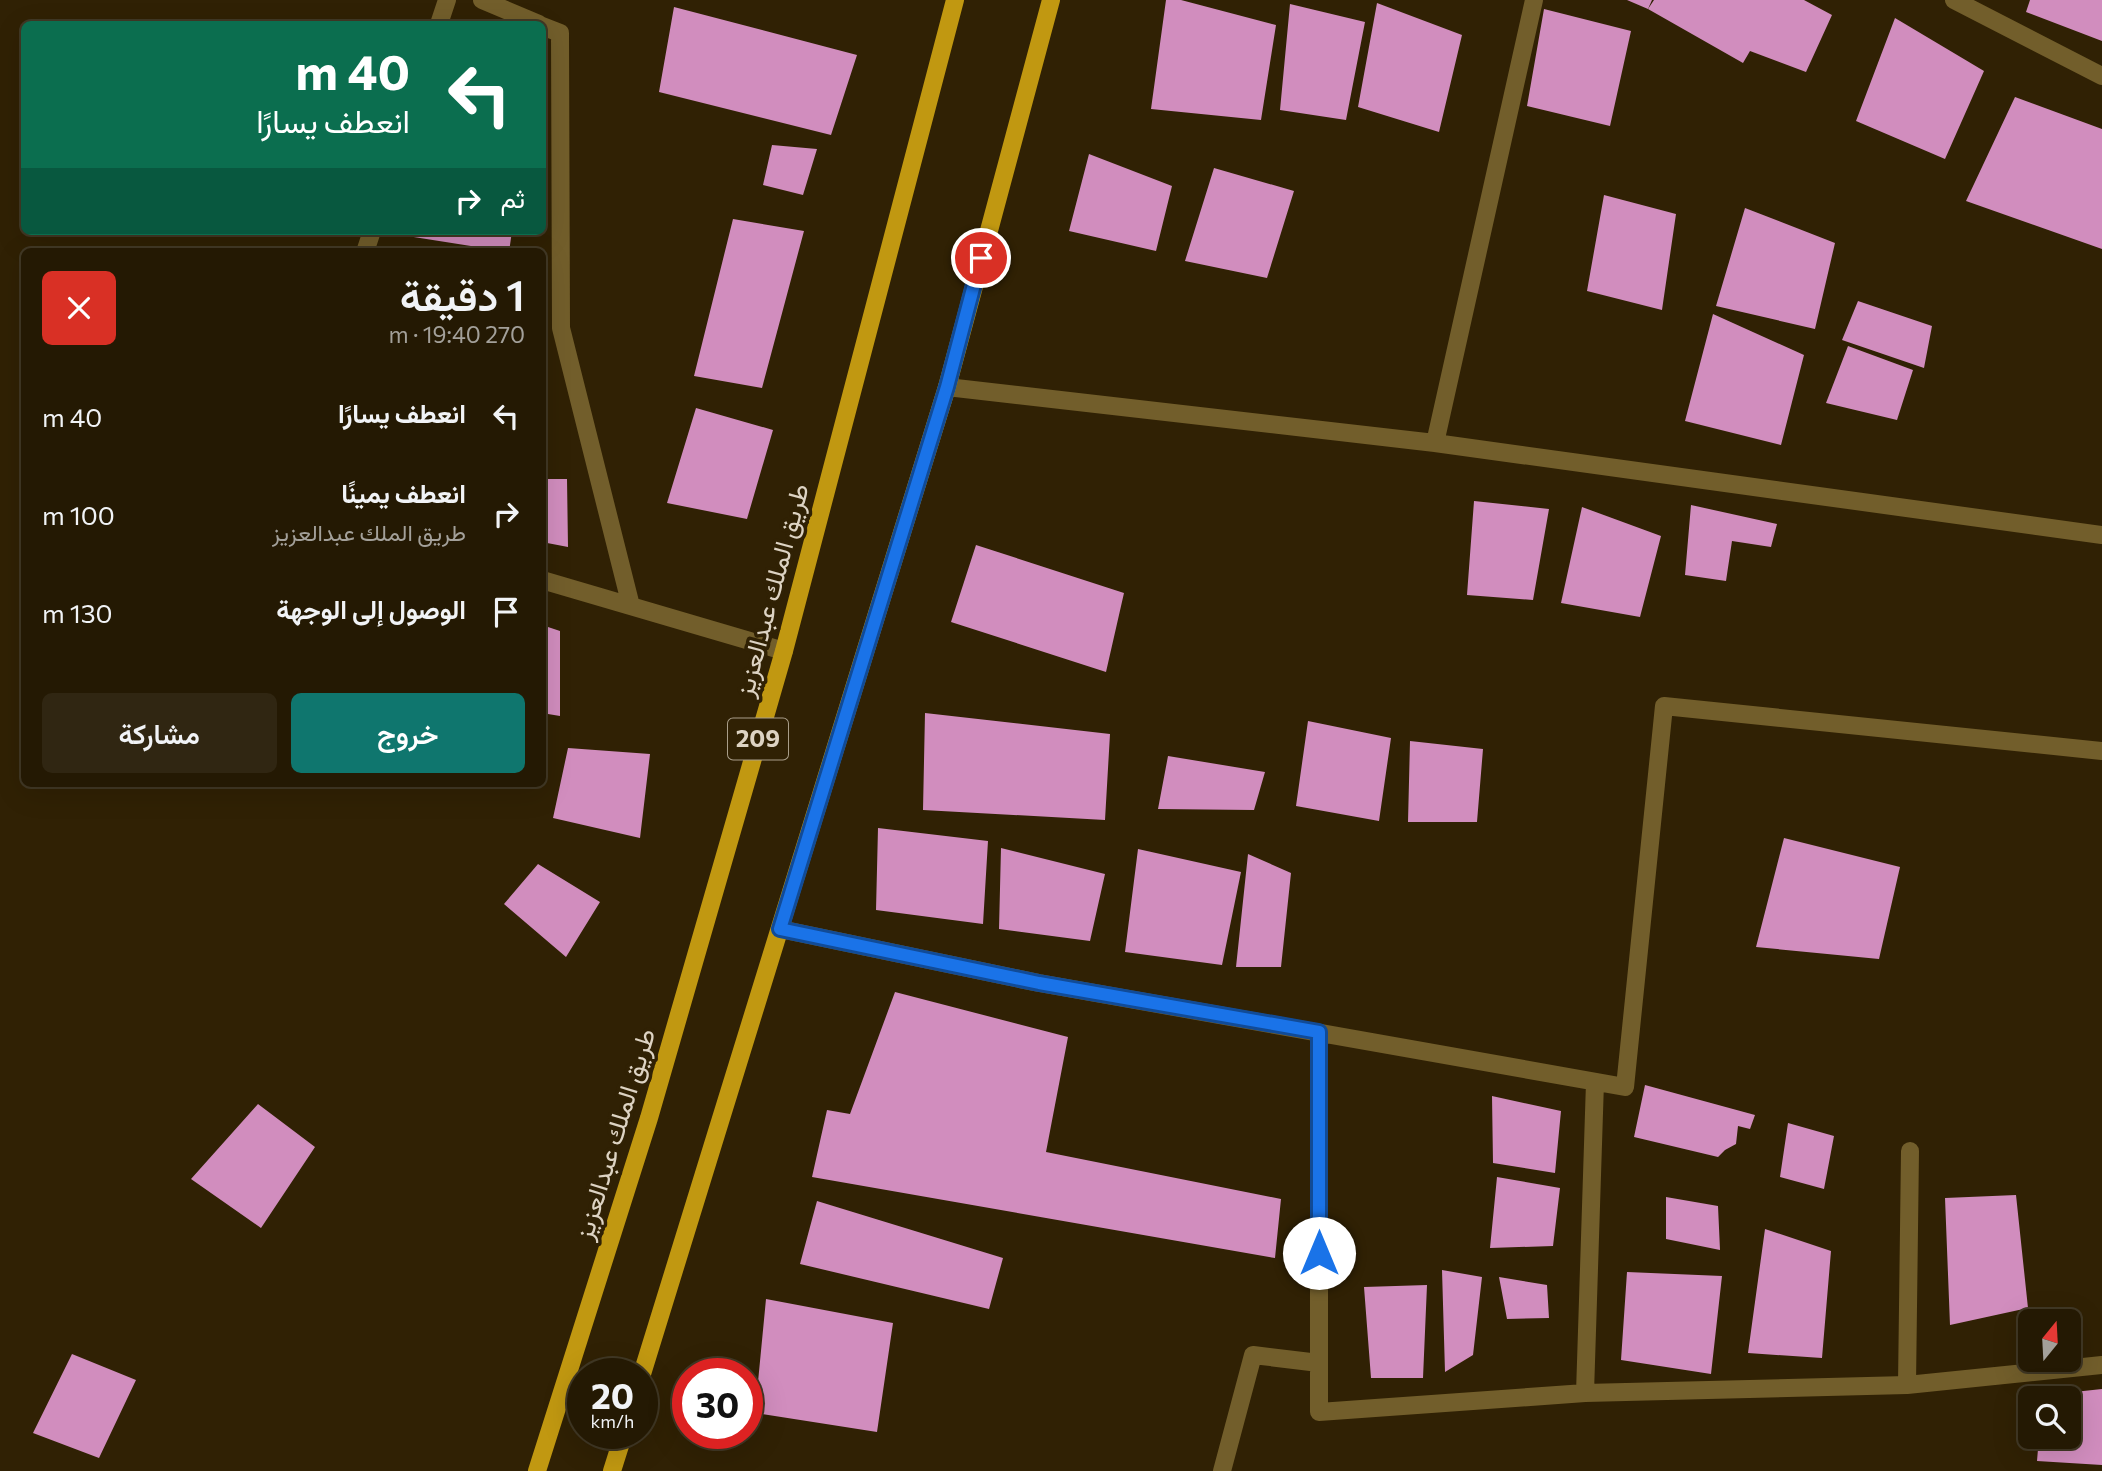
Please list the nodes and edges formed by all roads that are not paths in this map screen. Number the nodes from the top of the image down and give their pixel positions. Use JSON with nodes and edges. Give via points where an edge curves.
{"nodes":[{"id":1,"x":447,"y":0,"type":"edge"},
{"id":2,"x":482,"y":0,"type":"edge"},
{"id":3,"x":955,"y":0,"type":"edge"},
{"id":4,"x":1051,"y":0,"type":"edge"},
{"id":5,"x":1534,"y":0,"type":"edge"},
{"id":6,"x":1954,"y":0,"type":"edge"},
{"id":7,"x":440,"y":21,"type":"edge"},
{"id":8,"x":532,"y":21,"type":"edge"},
{"id":9,"x":546,"y":27,"type":"edge"},
{"id":10,"x":2102,"y":76,"type":"edge"},
{"id":11,"x":947,"y":387,"type":"junction"},
{"id":12,"x":1435,"y":443,"type":"junction"},
{"id":13,"x":2102,"y":535,"type":"edge"},
{"id":14,"x":546,"y":581,"type":"edge"},
{"id":15,"x":631,"y":606,"type":"junction"},
{"id":16,"x":784,"y":651,"type":"junction"},
{"id":17,"x":2102,"y":751,"type":"edge"},
{"id":18,"x":780,"y":929,"type":"junction"},
{"id":19,"x":1319,"y":1032,"type":"junction"},
{"id":20,"x":1595,"y":1082,"type":"junction"},
{"id":21,"x":1910,"y":1151,"type":"dead end"},
{"id":22,"x":647,"y":1358,"type":"edge"},
{"id":23,"x":1319,"y":1363,"type":"junction"},
{"id":24,"x":2102,"y":1365,"type":"edge"},
{"id":25,"x":1906,"y":1384,"type":"junction"},
{"id":26,"x":1585,"y":1393,"type":"junction"},
{"id":27,"x":619,"y":1449,"type":"edge"},
{"id":28,"x":537,"y":1471,"type":"edge"},
{"id":29,"x":612,"y":1471,"type":"edge"},
{"id":30,"x":1222,"y":1471,"type":"edge"}],
"edges":[{"from":1,"to":7,"type":"street"},
{"from":2,"to":8,"type":"street"},
{"from":3,"to":16,"type":"main road","name":"طريق الملك عبدالعزيز","number":"209"},
{"from":4,"to":11,"type":"main road"},
{"from":5,"to":12,"type":"street"},
{"from":6,"to":10,"type":"street"},
{"from":9,"to":15,"type":"street","via":[[560,33],[561,328]]},
{"from":11,"to":12,"type":"street"},
{"from":11,"to":18,"type":"main road"},
{"from":12,"to":13,"type":"street"},
{"from":14,"to":15,"type":"street"},
{"from":15,"to":16,"type":"street"},
{"from":16,"to":28,"type":"main road","name":"طريق الملك عبدالعزيز","number":"209","via":[[649,1118]]},
{"from":17,"to":20,"type":"street","via":[[1664,706],[1625,1087]]},
{"from":18,"to":19,"type":"street","via":[[1039,983]]},
{"from":18,"to":22,"type":"main road"},
{"from":19,"to":20,"type":"street"},
{"from":19,"to":23,"type":"street"},
{"from":20,"to":26,"type":"street"},
{"from":21,"to":25,"type":"street"},
{"from":23,"to":26,"type":"street","via":[[1319,1412]]},
{"from":23,"to":30,"type":"street","via":[[1253,1355]]},
{"from":24,"to":25,"type":"street"},
{"from":25,"to":26,"type":"street"},
{"from":27,"to":29,"type":"main road"}]}
